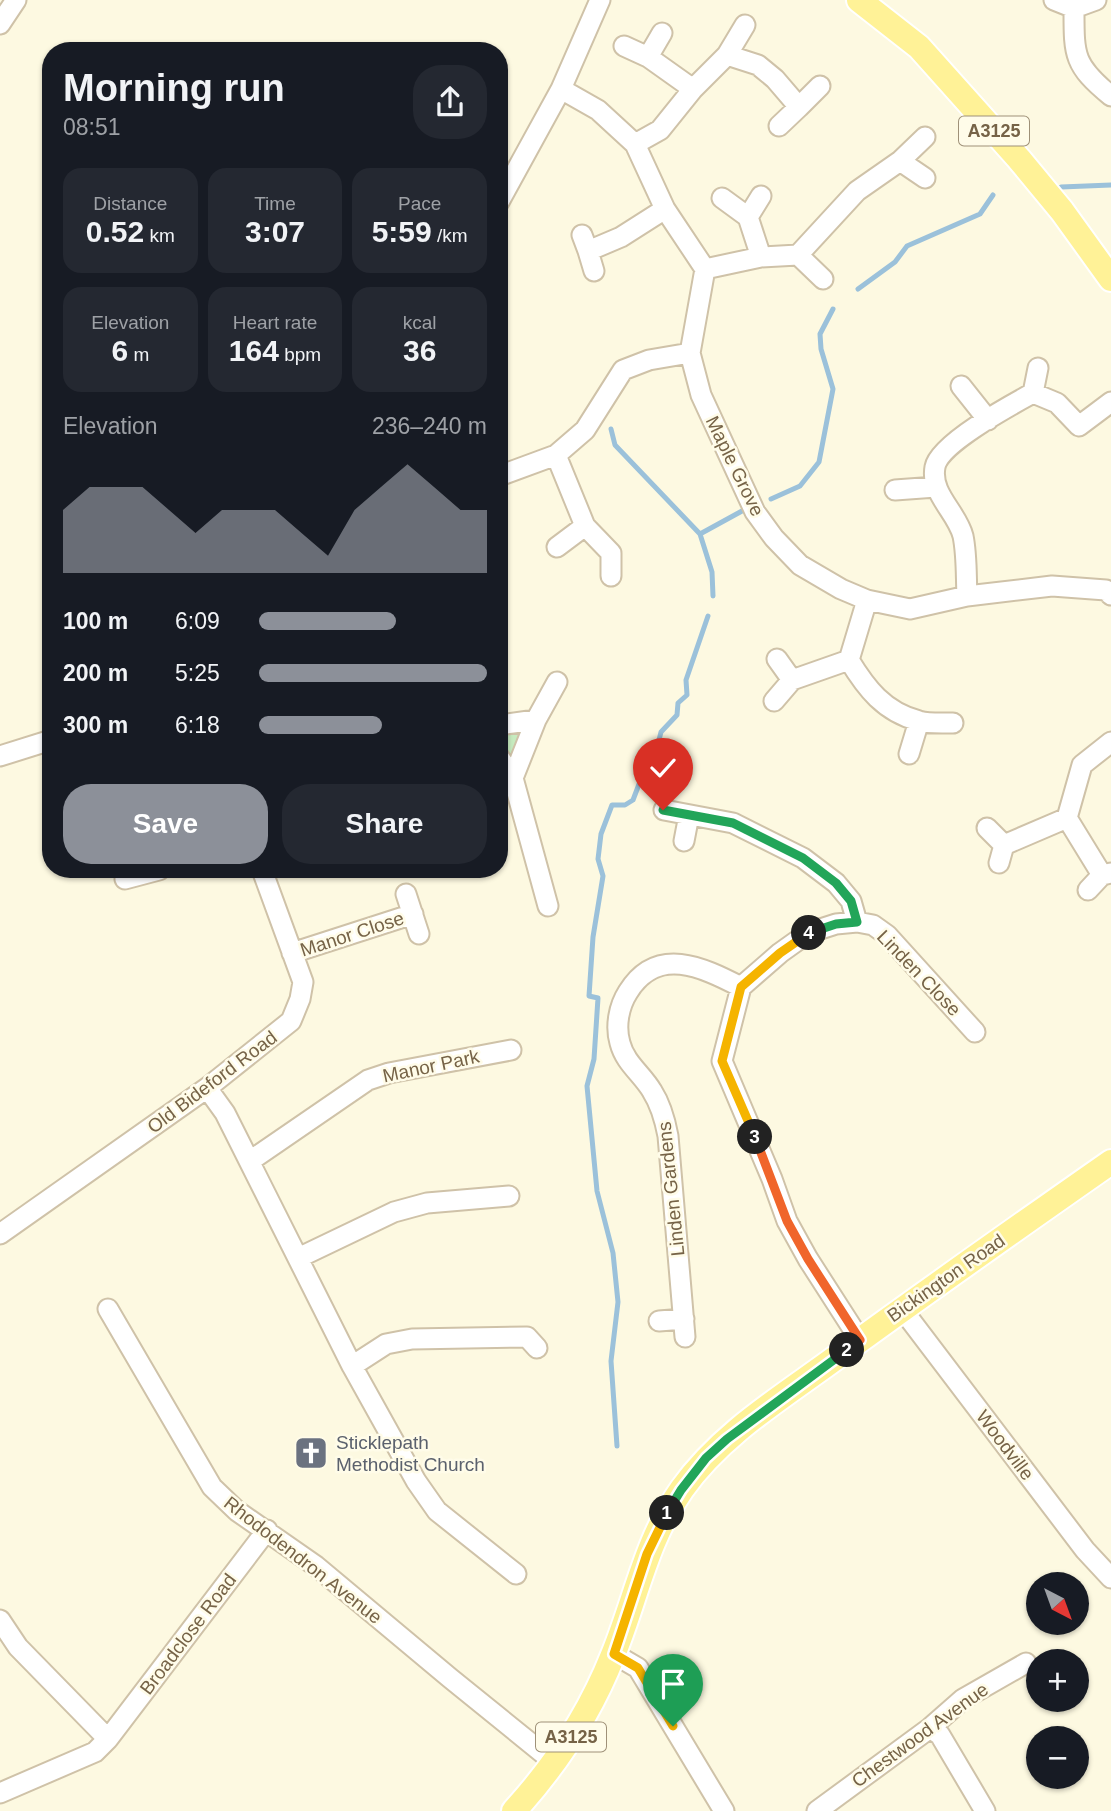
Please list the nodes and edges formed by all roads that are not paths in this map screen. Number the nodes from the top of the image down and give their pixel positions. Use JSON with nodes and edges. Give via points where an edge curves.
{"nodes":[{"id":1,"x":16,"y":0,"type":"edge"},
{"id":2,"x":600,"y":0,"type":"edge"},
{"id":3,"x":859,"y":0,"type":"edge"},
{"id":4,"x":1055,"y":0,"type":"edge"},
{"id":5,"x":1096,"y":0,"type":"edge"},
{"id":6,"x":1074,"y":8,"type":"junction"},
{"id":7,"x":0,"y":24,"type":"edge"},
{"id":8,"x":745,"y":25,"type":"dead end"},
{"id":9,"x":662,"y":33,"type":"dead end"},
{"id":10,"x":624,"y":46,"type":"dead end"},
{"id":11,"x":727,"y":55,"type":"junction"},
{"id":12,"x":648,"y":57,"type":"junction"},
{"id":13,"x":820,"y":86,"type":"dead end"},
{"id":14,"x":561,"y":89,"type":"junction"},
{"id":15,"x":693,"y":89,"type":"junction"},
{"id":16,"x":1111,"y":96,"type":"edge"},
{"id":17,"x":799,"y":107,"type":"junction"},
{"id":18,"x":779,"y":127,"type":"dead end"},
{"id":19,"x":925,"y":136,"type":"dead end"},
{"id":20,"x":635,"y":144,"type":"junction"},
{"id":21,"x":900,"y":161,"type":"junction"},
{"id":22,"x":925,"y":178,"type":"dead end"},
{"id":23,"x":508,"y":186,"type":"edge"},
{"id":24,"x":761,"y":196,"type":"dead end"},
{"id":25,"x":722,"y":198,"type":"dead end"},
{"id":26,"x":665,"y":209,"type":"junction"},
{"id":27,"x":748,"y":217,"type":"junction"},
{"id":28,"x":798,"y":255,"type":"junction"},
{"id":29,"x":761,"y":257,"type":"junction"},
{"id":30,"x":705,"y":269,"type":"junction"},
{"id":31,"x":594,"y":271,"type":"dead end"},
{"id":32,"x":823,"y":279,"type":"dead end"},
{"id":33,"x":1111,"y":279,"type":"edge"},
{"id":34,"x":690,"y":353,"type":"junction"},
{"id":35,"x":1038,"y":368,"type":"dead end"},
{"id":36,"x":961,"y":386,"type":"dead end"},
{"id":37,"x":1033,"y":393,"type":"junction"},
{"id":38,"x":1111,"y":402,"type":"edge"},
{"id":39,"x":988,"y":419,"type":"junction"},
{"id":40,"x":556,"y":455,"type":"junction"},
{"id":41,"x":508,"y":473,"type":"edge"},
{"id":42,"x":936,"y":487,"type":"junction"},
{"id":43,"x":895,"y":490,"type":"dead end"},
{"id":44,"x":584,"y":526,"type":"junction"},
{"id":45,"x":557,"y":547,"type":"dead end"},
{"id":46,"x":611,"y":576,"type":"dead end"},
{"id":47,"x":1110,"y":587,"type":"edge"},
{"id":48,"x":967,"y":596,"type":"junction"},
{"id":49,"x":867,"y":600,"type":"junction"},
{"id":50,"x":777,"y":659,"type":"dead end"},
{"id":51,"x":849,"y":660,"type":"junction"},
{"id":52,"x":792,"y":680,"type":"junction"},
{"id":53,"x":556,"y":682,"type":"dead end"},
{"id":54,"x":774,"y":701,"type":"dead end"},
{"id":55,"x":537,"y":720,"type":"junction"},
{"id":56,"x":919,"y":721,"type":"junction"},
{"id":57,"x":953,"y":723,"type":"dead end"},
{"id":58,"x":508,"y":724,"type":"edge"},
{"id":59,"x":1111,"y":742,"type":"edge"},
{"id":60,"x":42,"y":743,"type":"edge"},
{"id":61,"x":909,"y":754,"type":"dead end"},
{"id":62,"x":0,"y":756,"type":"edge"},
{"id":63,"x":508,"y":770,"type":"edge"},
{"id":64,"x":513,"y":778,"type":"junction"},
{"id":65,"x":663,"y":810,"type":"dead end"},
{"id":66,"x":689,"y":815,"type":"junction"},
{"id":67,"x":1067,"y":818,"type":"junction"},
{"id":68,"x":987,"y":828,"type":"dead end"},
{"id":69,"x":684,"y":841,"type":"dead end"},
{"id":70,"x":1106,"y":874,"type":"edge"},
{"id":71,"x":128,"y":878,"type":"edge"},
{"id":72,"x":265,"y":878,"type":"edge"},
{"id":73,"x":125,"y":879,"type":"dead end"},
{"id":74,"x":1088,"y":890,"type":"dead end"},
{"id":75,"x":406,"y":894,"type":"dead end"},
{"id":76,"x":548,"y":906,"type":"dead end"},
{"id":77,"x":413,"y":914,"type":"junction"},
{"id":78,"x":857,"y":922,"type":"junction"},
{"id":79,"x":419,"y":934,"type":"dead end"},
{"id":80,"x":292,"y":953,"type":"junction"},
{"id":81,"x":741,"y":987,"type":"junction"},
{"id":82,"x":975,"y":1032,"type":"dead end"},
{"id":83,"x":510,"y":1050,"type":"dead end"},
{"id":84,"x":207,"y":1088,"type":"junction"},
{"id":85,"x":250,"y":1161,"type":"junction"},
{"id":86,"x":1111,"y":1162,"type":"edge"},
{"id":87,"x":514,"y":1195,"type":"dead end"},
{"id":88,"x":0,"y":1234,"type":"edge"},
{"id":89,"x":298,"y":1258,"type":"junction"},
{"id":90,"x":108,"y":1309,"type":"dead end"},
{"id":91,"x":902,"y":1309,"type":"junction"},
{"id":92,"x":659,"y":1321,"type":"dead end"},
{"id":93,"x":534,"y":1335,"type":"dead end"},
{"id":94,"x":860,"y":1340,"type":"junction"},
{"id":95,"x":352,"y":1366,"type":"junction"},
{"id":96,"x":267,"y":1530,"type":"junction"},
{"id":97,"x":511,"y":1561,"type":"dead end"},
{"id":98,"x":1111,"y":1578,"type":"edge"},
{"id":99,"x":0,"y":1620,"type":"edge"},
{"id":100,"x":614,"y":1654,"type":"junction"},
{"id":101,"x":1026,"y":1664,"type":"dead end"},
{"id":102,"x":930,"y":1728,"type":"junction"},
{"id":103,"x":108,"y":1739,"type":"junction"},
{"id":104,"x":555,"y":1763,"type":"junction"},
{"id":105,"x":0,"y":1793,"type":"edge"},
{"id":106,"x":514,"y":1811,"type":"edge"},
{"id":107,"x":724,"y":1811,"type":"edge"},
{"id":108,"x":817,"y":1811,"type":"edge"},
{"id":109,"x":985,"y":1811,"type":"edge"}],
"edges":[{"from":1,"to":7,"type":"street"},
{"from":2,"to":14,"type":"street"},
{"from":3,"to":33,"type":"main road","number":"A3125","via":[[919,47],[1019,159]]},
{"from":4,"to":6,"type":"street"},
{"from":5,"to":6,"type":"street"},
{"from":6,"to":16,"type":"street","via":[[1079,65]]},
{"from":8,"to":11,"type":"street"},
{"from":9,"to":12,"type":"street"},
{"from":10,"to":12,"type":"street"},
{"from":11,"to":15,"type":"street"},
{"from":11,"to":17,"type":"street","via":[[758,65]]},
{"from":12,"to":15,"type":"street"},
{"from":13,"to":17,"type":"street"},
{"from":14,"to":20,"type":"street","via":[[598,110]]},
{"from":14,"to":23,"type":"street"},
{"from":15,"to":20,"type":"street","via":[[660,130]]},
{"from":17,"to":18,"type":"street"},
{"from":19,"to":21,"type":"street"},
{"from":20,"to":26,"type":"street"},
{"from":21,"to":22,"type":"street"},
{"from":21,"to":28,"type":"street","via":[[857,191]]},
{"from":24,"to":27,"type":"street"},
{"from":25,"to":27,"type":"street"},
{"from":26,"to":30,"type":"street"},
{"from":26,"to":31,"type":"street","via":[[621,237],[585,243]]},
{"from":27,"to":29,"type":"street"},
{"from":28,"to":29,"type":"street"},
{"from":28,"to":32,"type":"street"},
{"from":29,"to":30,"type":"street"},
{"from":30,"to":34,"type":"street","name":"Maple Grove"},
{"from":34,"to":40,"type":"street","via":[[623,370],[585,430]]},
{"from":34,"to":49,"type":"street","name":"Maple Grove","via":[[701,395],[755,512],[800,565]]},
{"from":35,"to":37,"type":"street"},
{"from":36,"to":39,"type":"street"},
{"from":37,"to":38,"type":"street","via":[[1057,403],[1079,426]]},
{"from":37,"to":39,"type":"street"},
{"from":39,"to":42,"type":"street","via":[[946,448],[934,466]]},
{"from":40,"to":41,"type":"street"},
{"from":40,"to":44,"type":"street"},
{"from":42,"to":43,"type":"street"},
{"from":42,"to":48,"type":"street","via":[[962,534]]},
{"from":44,"to":45,"type":"street"},
{"from":44,"to":46,"type":"street","via":[[611,553]]},
{"from":47,"to":48,"type":"street","name":"Maple Grove","via":[[1052,586]]},
{"from":48,"to":49,"type":"street","name":"Maple Grove","via":[[910,609]]},
{"from":49,"to":51,"type":"street"},
{"from":50,"to":52,"type":"street"},
{"from":51,"to":52,"type":"street"},
{"from":51,"to":56,"type":"street","via":[[869,691],[890,708]]},
{"from":52,"to":54,"type":"street"},
{"from":53,"to":55,"type":"street"},
{"from":55,"to":58,"type":"street"},
{"from":55,"to":64,"type":"street"},
{"from":56,"to":57,"type":"street"},
{"from":56,"to":61,"type":"street"},
{"from":59,"to":67,"type":"street","via":[[1082,765]]},
{"from":60,"to":62,"type":"street"},
{"from":63,"to":64,"type":"street"},
{"from":64,"to":76,"type":"street"},
{"from":65,"to":66,"type":"street","name":"Linden Close"},
{"from":66,"to":69,"type":"street"},
{"from":66,"to":78,"type":"street","name":"Linden Close","via":[[733,823],[803,858],[836,883],[851,901]]},
{"from":67,"to":68,"type":"street","via":[[1002,854]]},
{"from":67,"to":70,"type":"street"},
{"from":70,"to":74,"type":"street"},
{"from":71,"to":73,"type":"street"},
{"from":72,"to":80,"type":"street","name":"Old Bideford Road"},
{"from":75,"to":77,"type":"street","name":"Manor Close"},
{"from":77,"to":79,"type":"street","name":"Manor Close"},
{"from":77,"to":80,"type":"street","name":"Manor Close"},
{"from":78,"to":81,"type":"street","name":"Linden Close","via":[[808,933]]},
{"from":78,"to":82,"type":"street","name":"Linden Close","via":[[873,925],[887,935]]},
{"from":80,"to":84,"type":"street","name":"Old Bideford Road","via":[[303,982],[291,1021]]},
{"from":81,"to":92,"type":"street","name":"Linden Gardens","via":[[691,965],[654,967],[636,979],[619,1016],[620,1046],[652,1090],[668,1136],[685,1328]]},
{"from":81,"to":94,"type":"street","via":[[722,1061],[787,1221]]},
{"from":83,"to":85,"type":"street","name":"Manor Park","via":[[368,1080]]},
{"from":84,"to":85,"type":"street"},
{"from":84,"to":88,"type":"street","name":"Old Bideford Road"},
{"from":85,"to":89,"type":"street"},
{"from":86,"to":91,"type":"main road","name":"Bickington Road","number":"A3125"},
{"from":87,"to":89,"type":"street","via":[[427,1203],[394,1212]]},
{"from":89,"to":95,"type":"street"},
{"from":90,"to":96,"type":"street","name":"Rhododendron Avenue","via":[[212,1487],[237,1511]]},
{"from":91,"to":94,"type":"main road","name":"Bickington Road","number":"A3125"},
{"from":91,"to":98,"type":"street","name":"Woodville"},
{"from":93,"to":95,"type":"street","via":[[412,1339],[386,1344]]},
{"from":94,"to":100,"type":"main road","name":"Bickington Road","number":"A3125","via":[[706,1458],[676,1499],[647,1554]]},
{"from":95,"to":97,"type":"street","via":[[437,1511]]},
{"from":96,"to":103,"type":"street","name":"Broadclose Road"},
{"from":96,"to":104,"type":"street","name":"Rhododendron Avenue"},
{"from":99,"to":103,"type":"street","via":[[18,1647]]},
{"from":100,"to":104,"type":"main road","name":"Bickington Road","number":"A3125","via":[[593,1702]]},
{"from":100,"to":107,"type":"street","via":[[638,1668]]},
{"from":101,"to":102,"type":"street","name":"Chestwood Avenue","via":[[963,1699]]},
{"from":102,"to":108,"type":"street","name":"Chestwood Avenue"},
{"from":102,"to":109,"type":"street","via":[[940,1735]]},
{"from":103,"to":105,"type":"street","name":"Broadclose Road","via":[[95,1752]]},
{"from":104,"to":106,"type":"main road","name":"Bickington Road","number":"A3125"}]}
